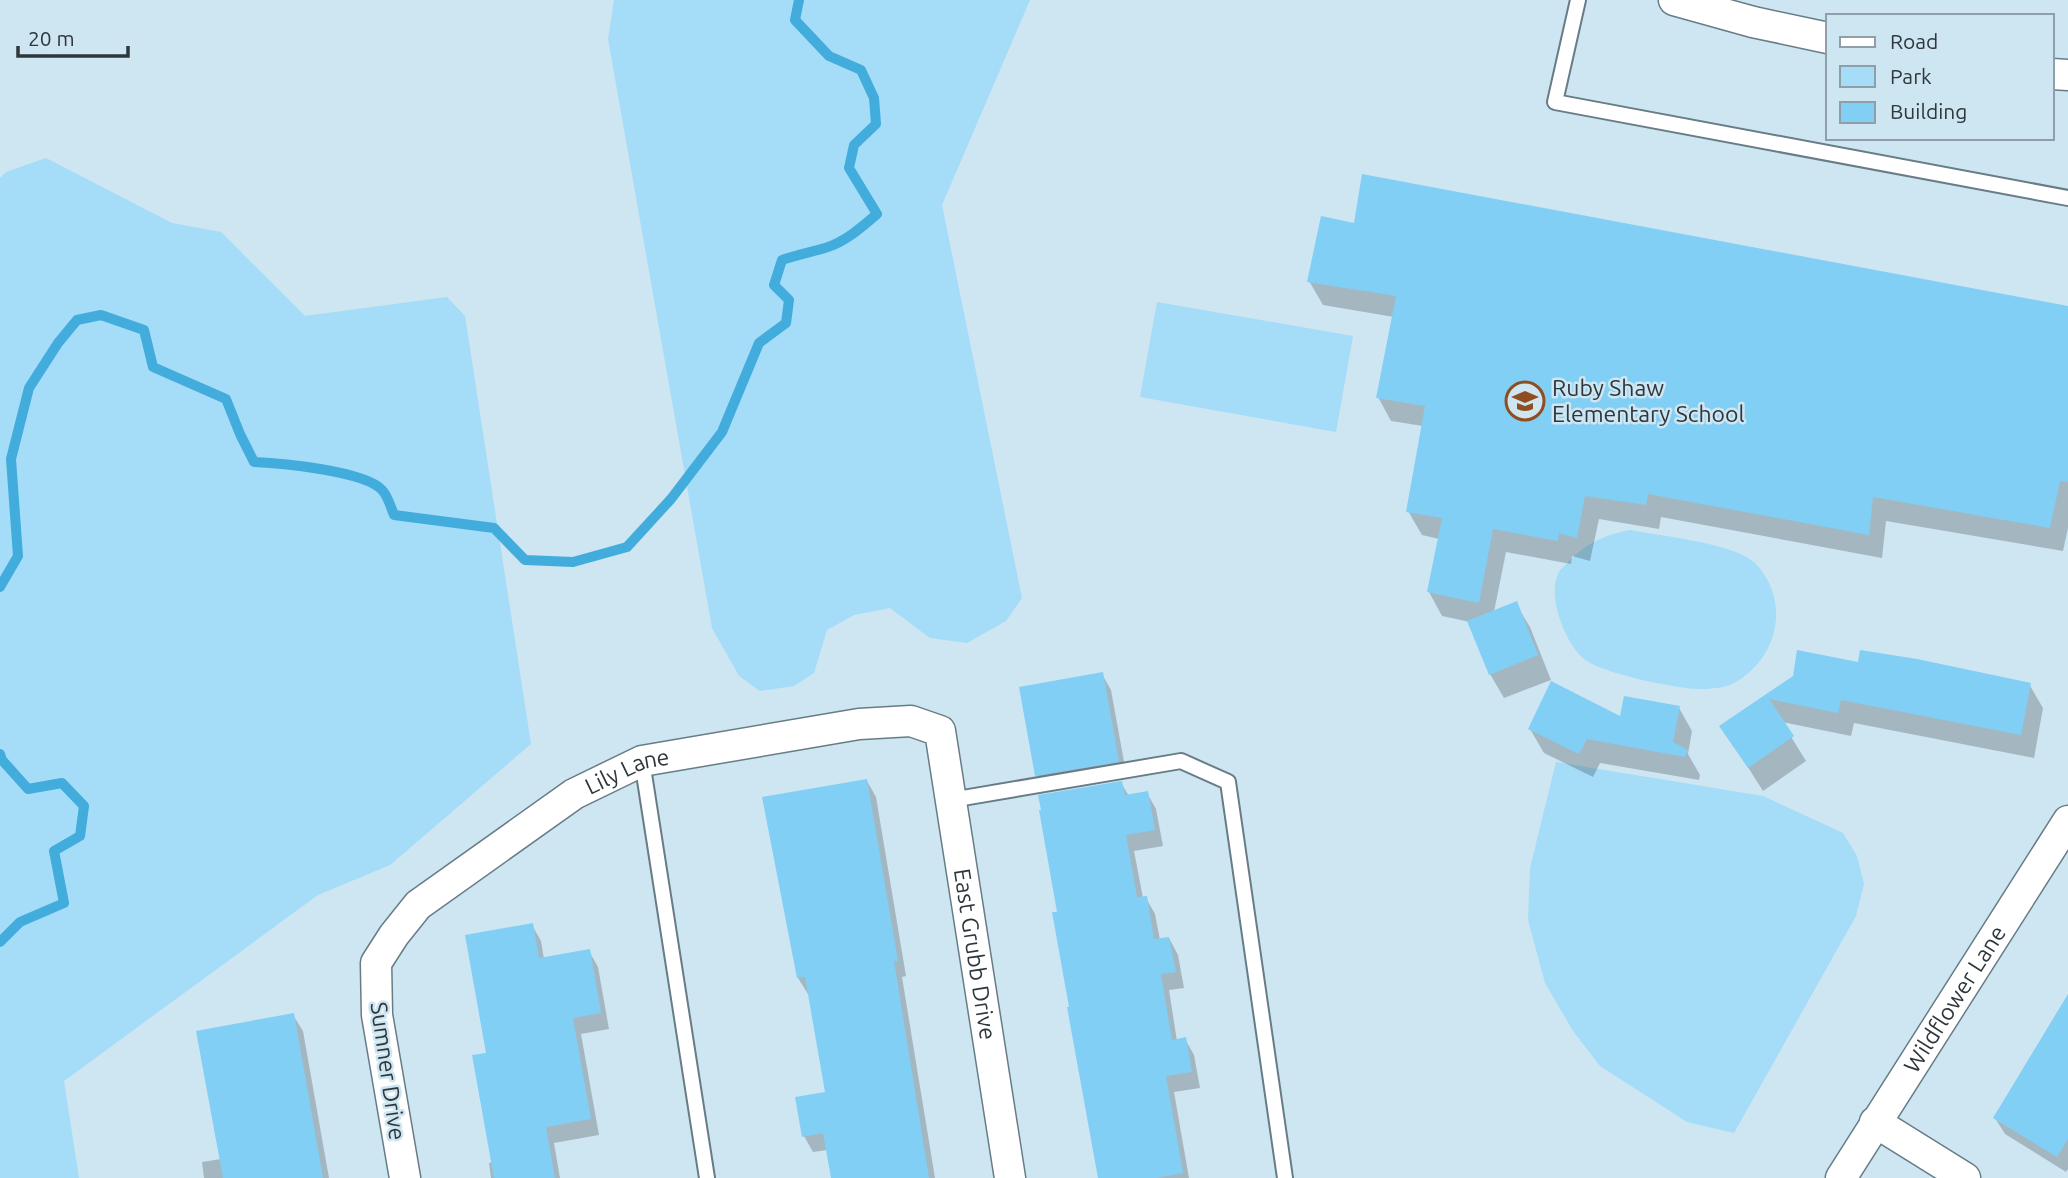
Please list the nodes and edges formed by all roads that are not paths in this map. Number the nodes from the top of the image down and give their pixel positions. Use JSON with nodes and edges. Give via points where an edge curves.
{"nodes":[{"id":1,"x":1578,"y":0,"type":"edge"},
{"id":2,"x":1674,"y":0,"type":"edge"},
{"id":3,"x":1826,"y":38,"type":"edge"},
{"id":4,"x":2068,"y":198,"type":"edge"},
{"id":5,"x":940,"y":731,"type":"joint"},
{"id":6,"x":642,"y":761,"type":"junction"},
{"id":7,"x":951,"y":800,"type":"junction"},
{"id":8,"x":2068,"y":821,"type":"edge"},
{"id":9,"x":376,"y":963,"type":"joint"},
{"id":10,"x":1875,"y":1122,"type":"junction"},
{"id":11,"x":405,"y":1178,"type":"edge"},
{"id":12,"x":707,"y":1178,"type":"edge"},
{"id":13,"x":1010,"y":1178,"type":"edge"},
{"id":14,"x":1285,"y":1178,"type":"edge"},
{"id":15,"x":1841,"y":1178,"type":"edge"},
{"id":16,"x":1965,"y":1178,"type":"edge"}],
"edges":[{"from":1,"to":4,"type":"lane","via":[[1555,102]]},
{"from":2,"to":3,"type":"street"},
{"from":5,"to":6,"type":"street","name":"Lily Lane","via":[[911,721],[859,724]]},
{"from":5,"to":7,"type":"street","name":"East Grubb Drive"},
{"from":6,"to":9,"type":"street","name":"Lily Lane","via":[[574,794],[418,905]]},
{"from":6,"to":12,"type":"lane"},
{"from":7,"to":13,"type":"street","name":"East Grubb Drive"},
{"from":7,"to":14,"type":"lane","via":[[1181,761],[1228,782]]},
{"from":8,"to":10,"type":"street","name":"Wildflower Lane"},
{"from":9,"to":11,"type":"street","name":"Sumner Drive","via":[[377,1015]]},
{"from":10,"to":15,"type":"street","name":"Wildflower Lane"},
{"from":10,"to":16,"type":"street"}]}
